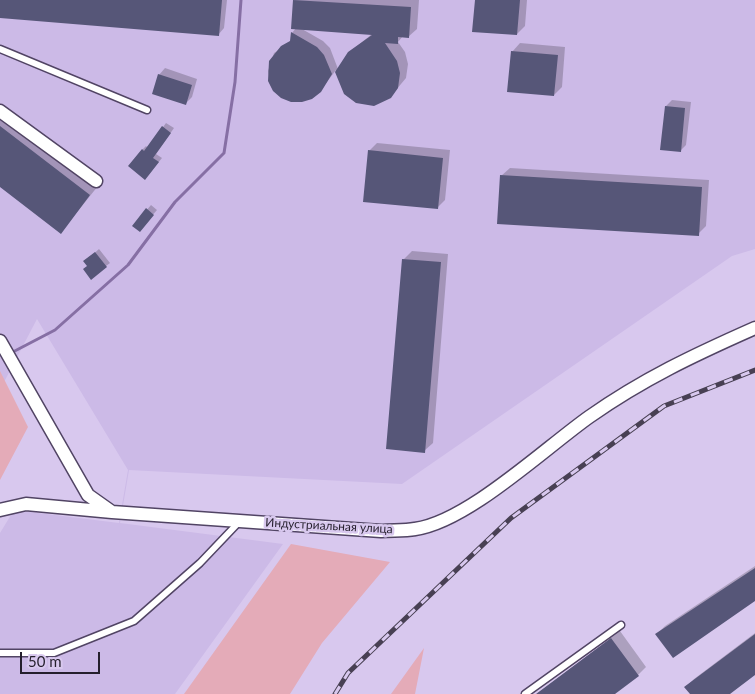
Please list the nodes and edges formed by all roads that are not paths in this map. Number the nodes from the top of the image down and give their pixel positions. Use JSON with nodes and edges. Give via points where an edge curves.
{"nodes":[{"id":1,"x":0,"y":49,"type":"edge"},
{"id":2,"x":147,"y":110,"type":"dead end"},
{"id":3,"x":0,"y":111,"type":"edge"},
{"id":4,"x":96,"y":181,"type":"dead end"},
{"id":5,"x":755,"y":328,"type":"edge"},
{"id":6,"x":2,"y":345,"type":"edge"},
{"id":7,"x":0,"y":510,"type":"edge"},
{"id":8,"x":112,"y":512,"type":"junction"},
{"id":9,"x":240,"y":521,"type":"junction"},
{"id":10,"x":621,"y":625,"type":"dead end"},
{"id":11,"x":0,"y":653,"type":"edge"},
{"id":12,"x":525,"y":694,"type":"edge"}],
"edges":[{"from":1,"to":2,"type":"lane"},
{"from":3,"to":4,"type":"street"},
{"from":5,"to":9,"type":"street","name":"Индустриальная улица","via":[[680,361],[643,382],[589,417],[467,508],[436,523],[416,529],[381,531]]},
{"from":6,"to":8,"type":"street","via":[[88,495]]},
{"from":7,"to":8,"type":"street","name":"Индустриальная улица","via":[[26,504]]},
{"from":8,"to":9,"type":"street","name":"Индустриальная улица"},
{"from":9,"to":11,"type":"lane","via":[[200,563],[134,621],[54,653]]},
{"from":10,"to":12,"type":"lane"}]}
